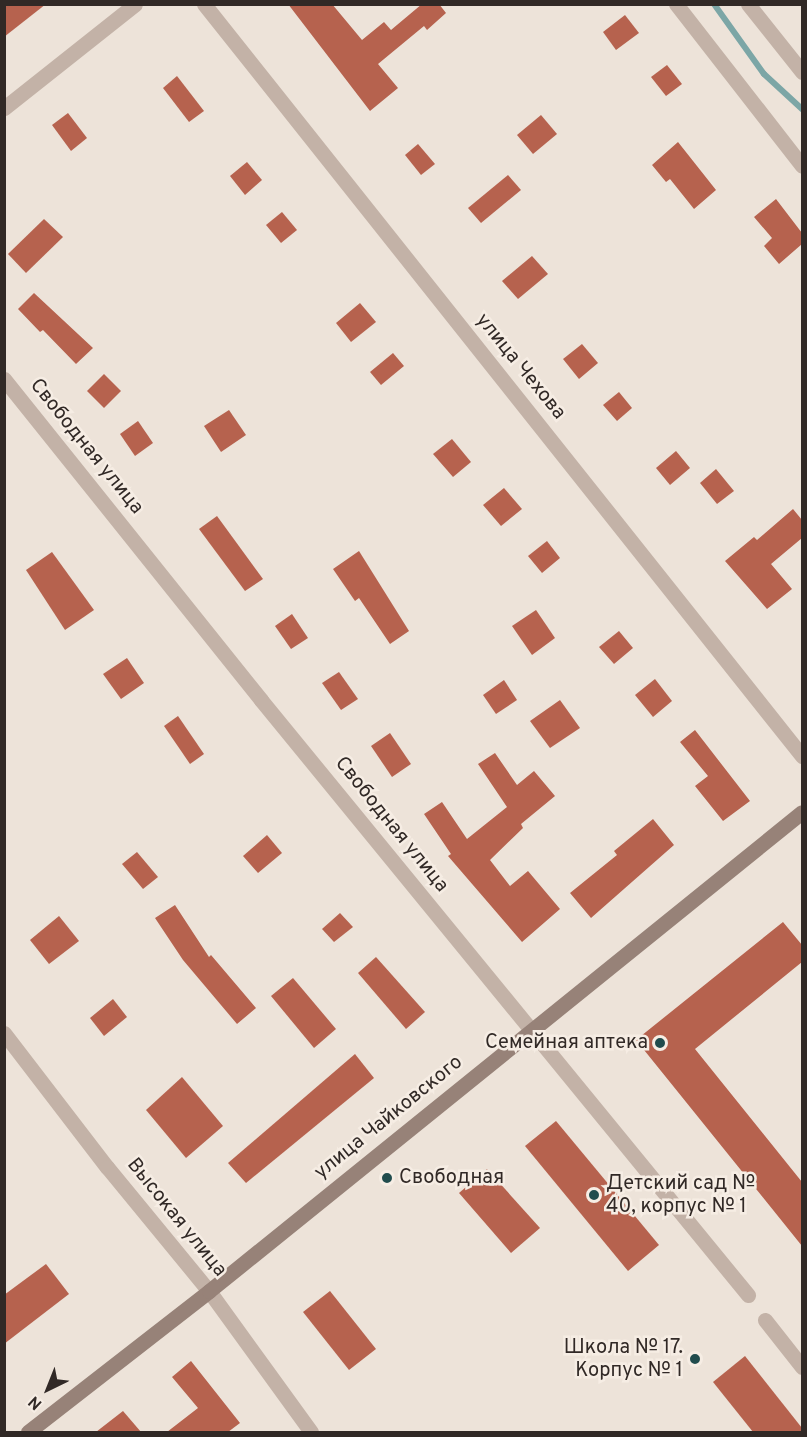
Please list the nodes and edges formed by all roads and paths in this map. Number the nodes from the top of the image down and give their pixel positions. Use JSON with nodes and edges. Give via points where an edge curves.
{"nodes":[{"id":1,"x":135,"y":4,"type":"edge"},
{"id":2,"x":204,"y":4,"type":"edge"},
{"id":3,"x":676,"y":4,"type":"edge"},
{"id":4,"x":748,"y":4,"type":"edge"},
{"id":5,"x":802,"y":72,"type":"edge"},
{"id":6,"x":4,"y":108,"type":"edge"},
{"id":7,"x":802,"y":166,"type":"edge"},
{"id":8,"x":4,"y":379,"type":"edge"},
{"id":9,"x":802,"y":756,"type":"edge"},
{"id":10,"x":802,"y":812,"type":"edge"},
{"id":11,"x":531,"y":1030,"type":"junction"},
{"id":12,"x":4,"y":1033,"type":"edge"},
{"id":13,"x":208,"y":1291,"type":"junction"},
{"id":14,"x":748,"y":1295,"type":"dead end"},
{"id":15,"x":765,"y":1320,"type":"dead end"},
{"id":16,"x":802,"y":1367,"type":"edge"},
{"id":17,"x":28,"y":1432,"type":"edge"},
{"id":18,"x":311,"y":1432,"type":"edge"}],
"edges":[{"from":1,"to":6,"type":"street"},
{"from":2,"to":9,"type":"street","name":"улица Чехова"},
{"from":3,"to":7,"type":"street"},
{"from":4,"to":5,"type":"street"},
{"from":8,"to":11,"type":"street","name":"Свободная улица"},
{"from":10,"to":11,"type":"main road","name":"улица Чайковского"},
{"from":11,"to":13,"type":"main road","name":"улица Чайковского"},
{"from":11,"to":14,"type":"street","name":"Свободная улица"},
{"from":12,"to":13,"type":"street","name":"Высокая улица"},
{"from":13,"to":17,"type":"main road","name":"улица Чайковского"},
{"from":13,"to":18,"type":"street","name":"Высокая улица"},
{"from":15,"to":16,"type":"street"}]}
